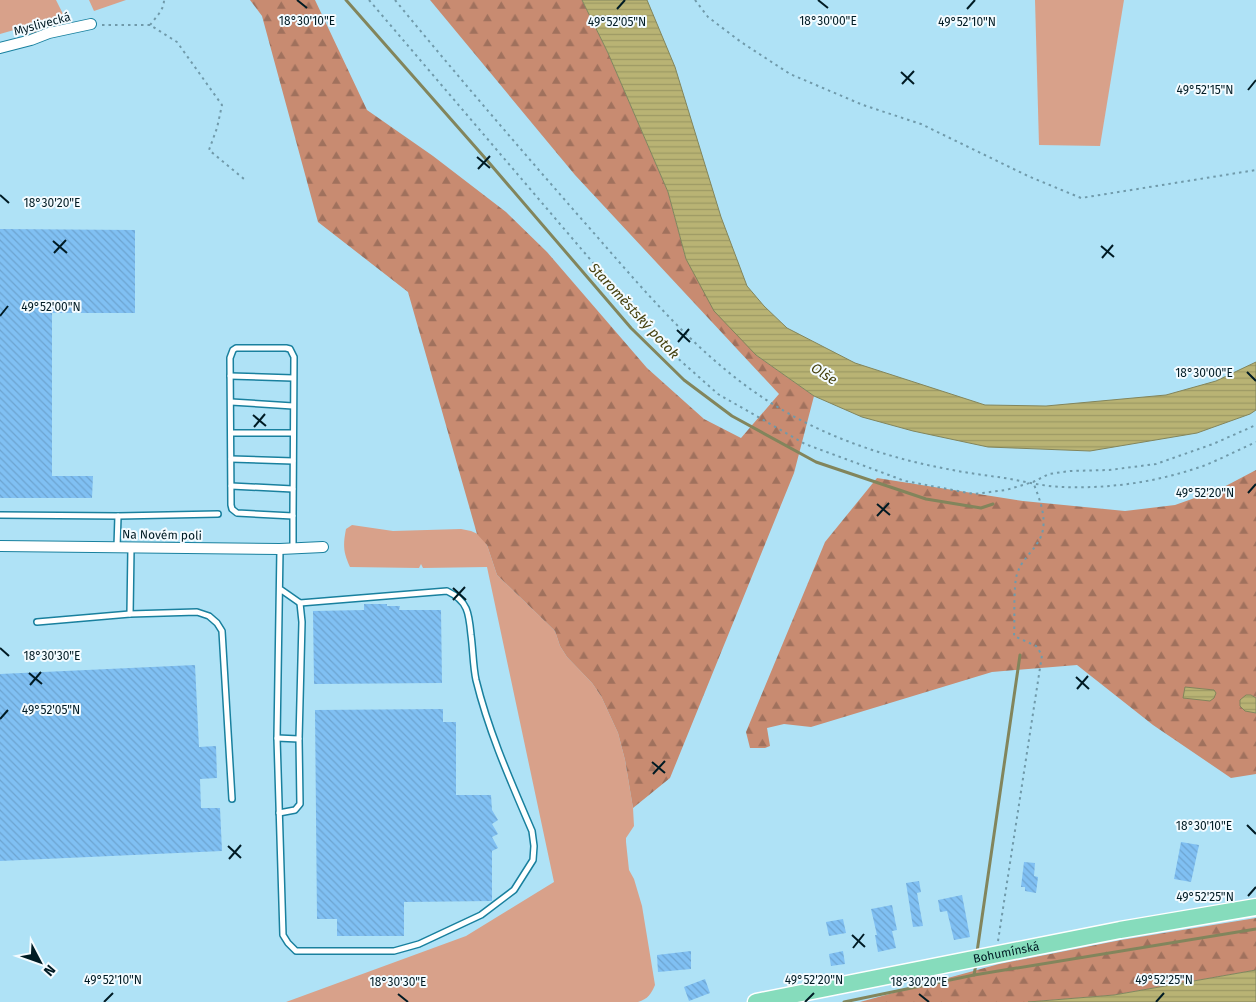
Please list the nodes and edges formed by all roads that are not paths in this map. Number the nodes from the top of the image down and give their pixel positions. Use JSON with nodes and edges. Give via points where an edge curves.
{"nodes":[{"id":1,"x":91,"y":24,"type":"road end"},
{"id":2,"x":0,"y":48,"type":"edge"},
{"id":3,"x":230,"y":376,"type":"junction"},
{"id":4,"x":293,"y":378,"type":"junction"},
{"id":5,"x":230,"y":402,"type":"junction"},
{"id":6,"x":293,"y":406,"type":"junction"},
{"id":7,"x":231,"y":433,"type":"junction"},
{"id":8,"x":293,"y":433,"type":"junction"},
{"id":9,"x":231,"y":459,"type":"junction"},
{"id":10,"x":293,"y":462,"type":"junction"},
{"id":11,"x":231,"y":486,"type":"junction"},
{"id":12,"x":293,"y":489,"type":"junction"},
{"id":13,"x":218,"y":514,"type":"dead end"},
{"id":14,"x":0,"y":515,"type":"edge"},
{"id":15,"x":118,"y":516,"type":"junction"},
{"id":16,"x":293,"y":516,"type":"junction"},
{"id":17,"x":0,"y":546,"type":"edge"},
{"id":18,"x":118,"y":547,"type":"junction"},
{"id":19,"x":131,"y":548,"type":"junction"},
{"id":20,"x":323,"y":548,"type":"dead end"},
{"id":21,"x":280,"y":549,"type":"junction"},
{"id":22,"x":293,"y":549,"type":"junction"},
{"id":23,"x":280,"y":589,"type":"junction"},
{"id":24,"x":300,"y":603,"type":"junction"},
{"id":25,"x":130,"y":614,"type":"junction"},
{"id":26,"x":37,"y":622,"type":"dead end"},
{"id":27,"x":277,"y":738,"type":"junction"},
{"id":28,"x":299,"y":739,"type":"junction"},
{"id":29,"x":232,"y":799,"type":"dead end"},
{"id":30,"x":279,"y":814,"type":"junction"},
{"id":31,"x":1256,"y":908,"type":"edge"},
{"id":32,"x":756,"y":1002,"type":"edge"}],
"edges":[{"from":1,"to":2,"type":"street","name":"Myslivecká"},
{"from":3,"to":4,"type":"lane"},
{"from":3,"to":4,"type":"lane","via":[[230,358],[236,348],[286,348],[294,357]]},
{"from":3,"to":5,"type":"lane"},
{"from":4,"to":6,"type":"lane"},
{"from":5,"to":6,"type":"lane"},
{"from":5,"to":7,"type":"lane"},
{"from":6,"to":8,"type":"lane"},
{"from":7,"to":8,"type":"lane"},
{"from":7,"to":9,"type":"lane"},
{"from":8,"to":10,"type":"lane"},
{"from":9,"to":10,"type":"lane"},
{"from":9,"to":11,"type":"lane"},
{"from":10,"to":12,"type":"lane"},
{"from":11,"to":12,"type":"lane"},
{"from":11,"to":16,"type":"lane","via":[[232,510],[238,513]]},
{"from":12,"to":16,"type":"lane"},
{"from":13,"to":15,"type":"lane"},
{"from":14,"to":15,"type":"lane"},
{"from":15,"to":18,"type":"lane"},
{"from":16,"to":22,"type":"lane"},
{"from":17,"to":18,"type":"street","name":"Na Novém poli"},
{"from":18,"to":19,"type":"street","name":"Na Novém poli"},
{"from":19,"to":21,"type":"street","name":"Na Novém poli"},
{"from":19,"to":25,"type":"lane"},
{"from":20,"to":22,"type":"street","name":"Na Novém poli"},
{"from":21,"to":22,"type":"street","name":"Na Novém poli"},
{"from":21,"to":23,"type":"lane"},
{"from":23,"to":24,"type":"lane"},
{"from":23,"to":27,"type":"lane"},
{"from":24,"to":28,"type":"lane"},
{"from":24,"to":30,"type":"lane","via":[[447,591],[466,605],[476,679],[495,744],[532,831],[533,860],[514,890],[482,915],[419,944],[394,951],[296,951],[283,935]]},
{"from":25,"to":26,"type":"lane"},
{"from":25,"to":29,"type":"lane","via":[[197,612],[208,616],[222,631]]},
{"from":27,"to":28,"type":"lane"},
{"from":27,"to":30,"type":"lane"},
{"from":28,"to":30,"type":"lane","via":[[300,804],[295,810]]},
{"from":31,"to":32,"type":"main road","name":"Bohumínská","via":[[1120,930]]}]}
